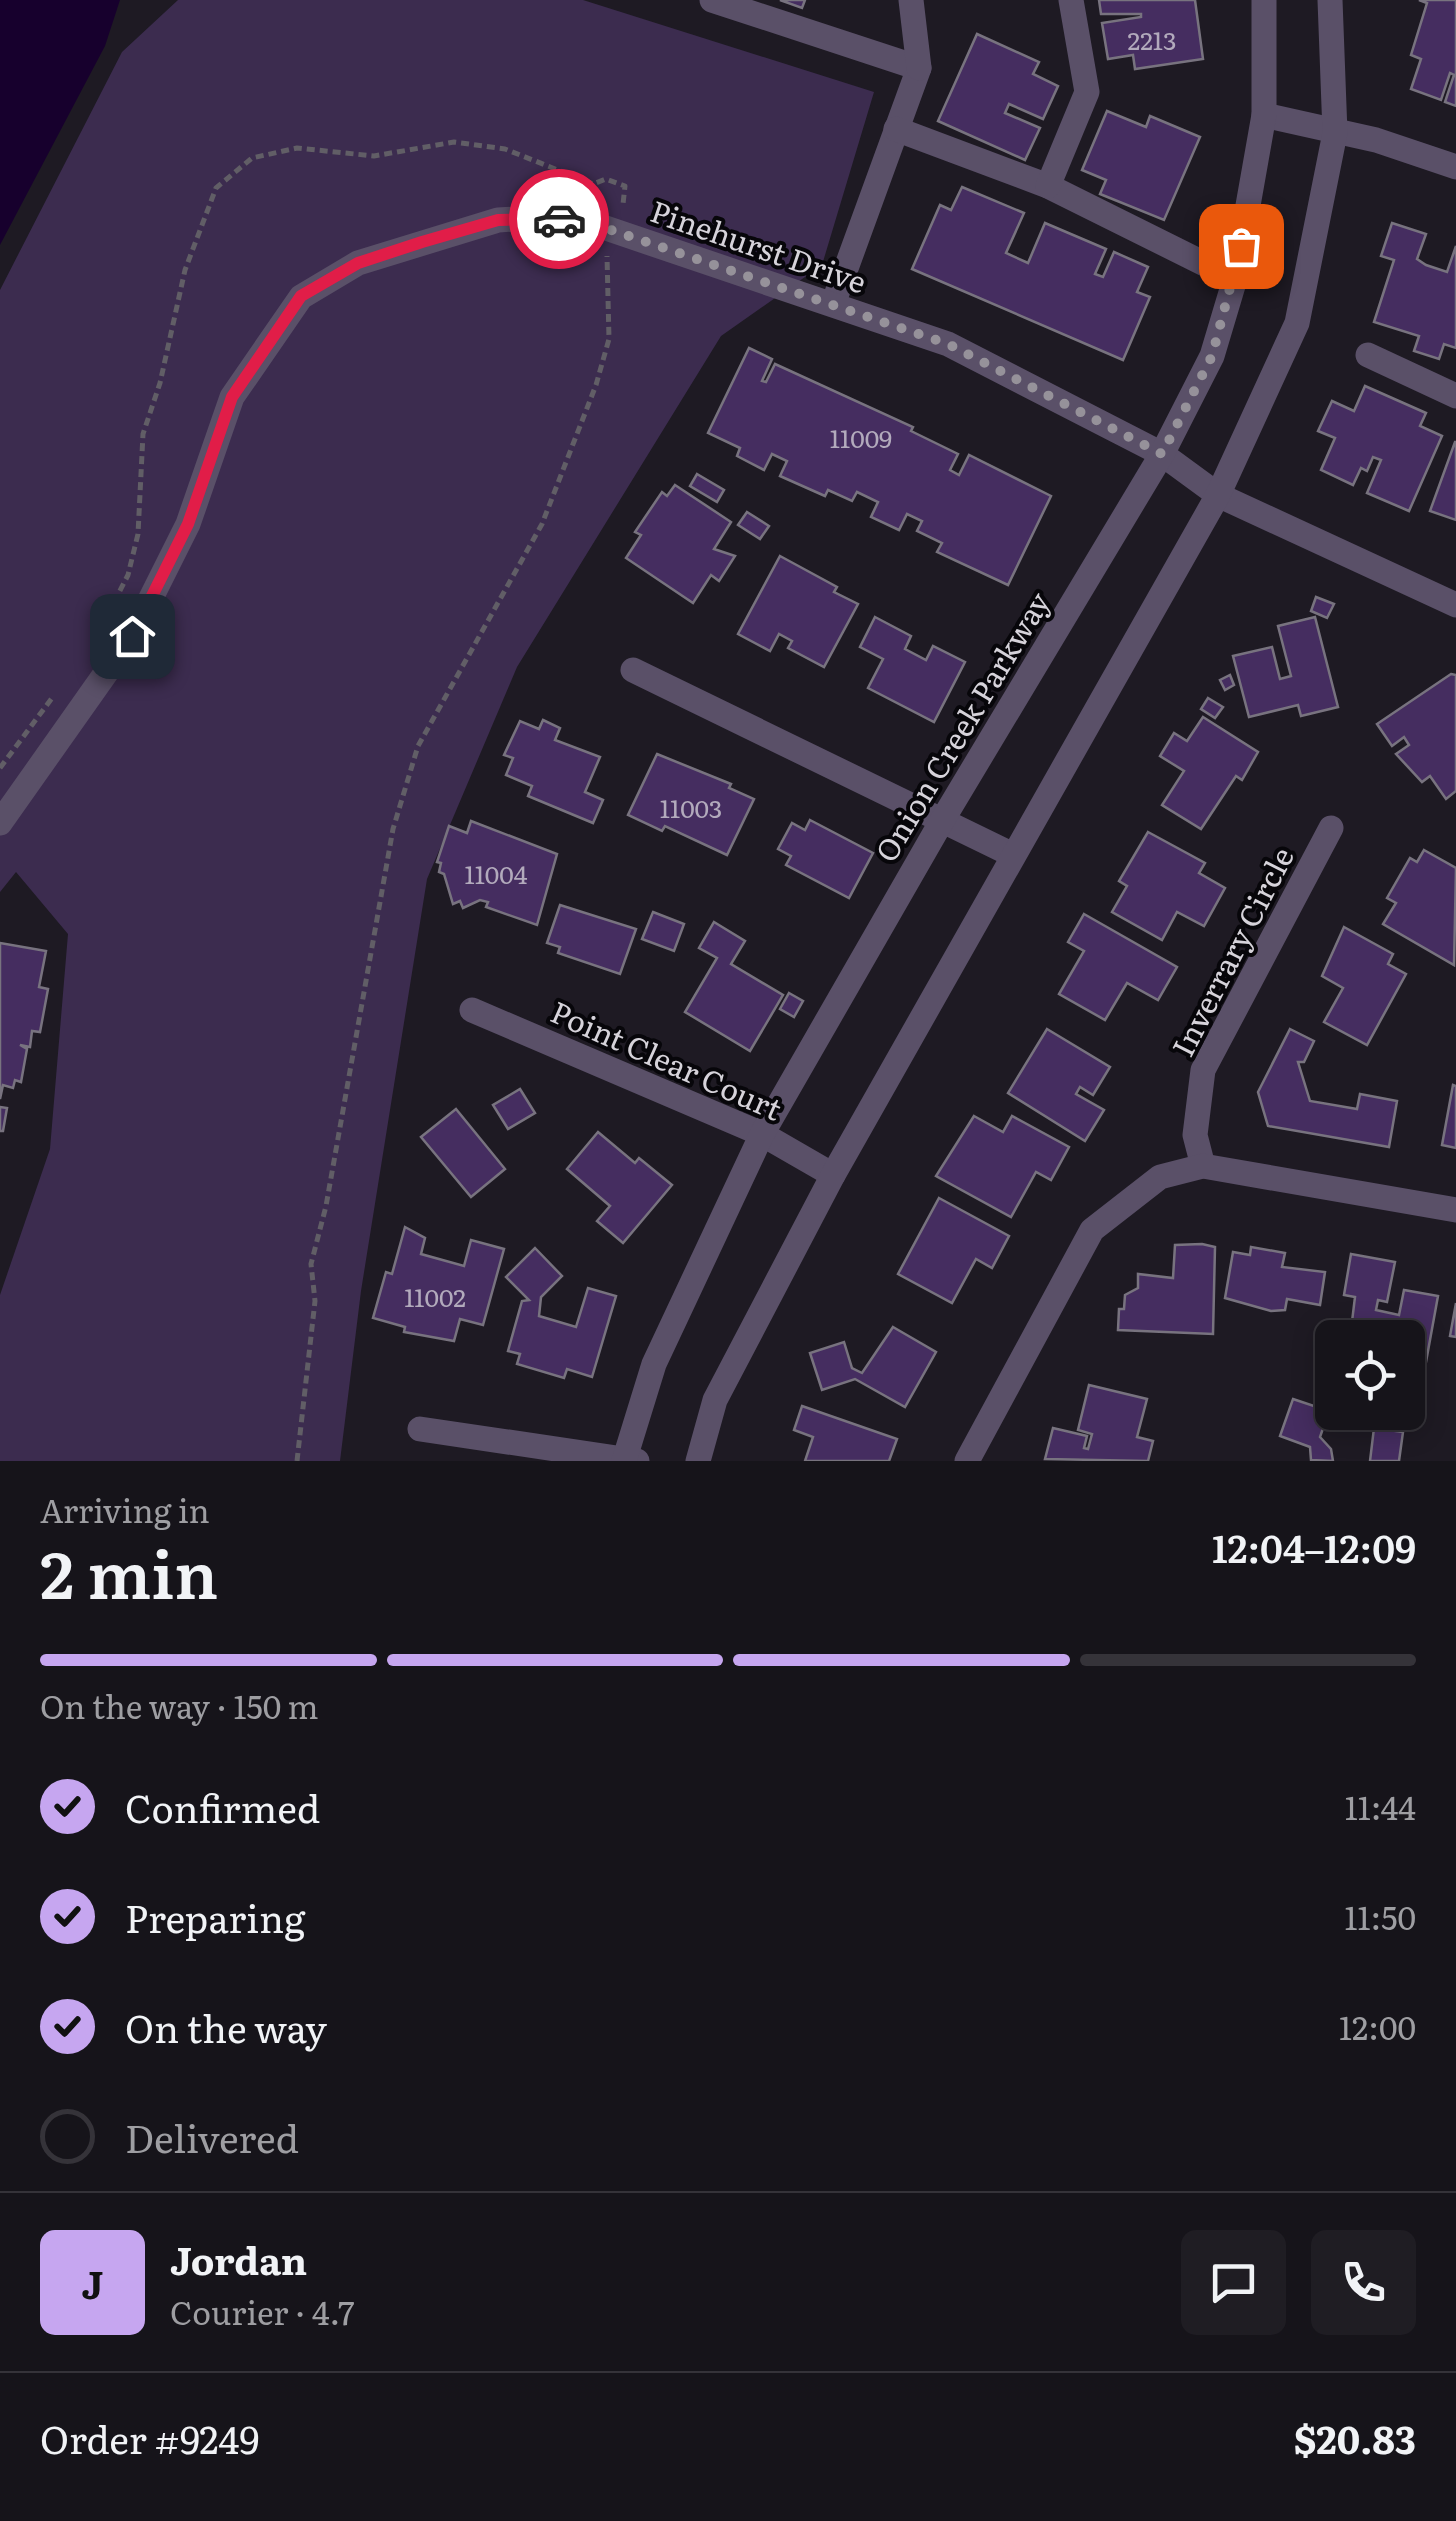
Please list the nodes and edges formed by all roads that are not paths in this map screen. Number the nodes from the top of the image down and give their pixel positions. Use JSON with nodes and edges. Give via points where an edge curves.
{"nodes":[{"id":1,"x":712,"y":0,"type":"edge"},
{"id":2,"x":911,"y":0,"type":"edge"},
{"id":3,"x":1071,"y":0,"type":"edge"},
{"id":4,"x":1264,"y":0,"type":"edge"},
{"id":5,"x":1330,"y":0,"type":"edge"},
{"id":6,"x":919,"y":68,"type":"junction"},
{"id":7,"x":1264,"y":114,"type":"junction"},
{"id":8,"x":896,"y":129,"type":"junction"},
{"id":9,"x":1335,"y":133,"type":"junction"},
{"id":10,"x":1456,"y":167,"type":"edge"},
{"id":11,"x":1048,"y":186,"type":"junction"},
{"id":12,"x":1235,"y":279,"type":"junction"},
{"id":13,"x":833,"y":304,"type":"junction"},
{"id":14,"x":1368,"y":355,"type":"dead end"},
{"id":15,"x":1456,"y":396,"type":"edge"},
{"id":16,"x":1162,"y":454,"type":"junction"},
{"id":17,"x":1218,"y":495,"type":"junction"},
{"id":18,"x":1456,"y":606,"type":"edge"},
{"id":19,"x":633,"y":670,"type":"dead end"},
{"id":20,"x":942,"y":818,"type":"junction"},
{"id":21,"x":0,"y":823,"type":"edge"},
{"id":22,"x":1330,"y":828,"type":"dead end"},
{"id":23,"x":1013,"y":855,"type":"junction"},
{"id":24,"x":472,"y":1010,"type":"dead end"},
{"id":25,"x":762,"y":1134,"type":"junction"},
{"id":26,"x":1203,"y":1166,"type":"junction"},
{"id":27,"x":832,"y":1175,"type":"junction"},
{"id":28,"x":1456,"y":1210,"type":"edge"},
{"id":29,"x":420,"y":1428,"type":"dead end"},
{"id":30,"x":629,"y":1460,"type":"edge"},
{"id":31,"x":698,"y":1461,"type":"edge"},
{"id":32,"x":966,"y":1461,"type":"edge"}],
"edges":[{"from":1,"to":6,"type":"street"},
{"from":2,"to":6,"type":"street"},
{"from":3,"to":11,"type":"street","via":[[1087,92]]},
{"from":4,"to":7,"type":"street","name":"Onion Creek Parkway"},
{"from":5,"to":9,"type":"street"},
{"from":6,"to":8,"type":"street"},
{"from":7,"to":9,"type":"street"},
{"from":7,"to":12,"type":"street","name":"Onion Creek Parkway"},
{"from":8,"to":11,"type":"street"},
{"from":8,"to":13,"type":"street"},
{"from":9,"to":10,"type":"street"},
{"from":9,"to":17,"type":"street","via":[[1297,323]]},
{"from":11,"to":12,"type":"street"},
{"from":12,"to":16,"type":"street","name":"Onion Creek Parkway","via":[[1212,356]]},
{"from":13,"to":16,"type":"street","name":"Pinehurst Drive","via":[[948,344]]},
{"from":13,"to":21,"type":"street","name":"Pinehurst Drive","via":[[596,225],[548,218],[498,220],[422,242],[358,263],[301,296],[232,397],[188,524],[132,636]]},
{"from":14,"to":15,"type":"street"},
{"from":16,"to":17,"type":"street","name":"Pinehurst Drive"},
{"from":16,"to":20,"type":"street","name":"Onion Creek Parkway"},
{"from":17,"to":18,"type":"street","name":"Pinehurst Drive"},
{"from":17,"to":23,"type":"street"},
{"from":19,"to":20,"type":"street"},
{"from":20,"to":23,"type":"street"},
{"from":20,"to":25,"type":"street","name":"Onion Creek Parkway"},
{"from":22,"to":26,"type":"street","name":"Inverrary Circle","via":[[1203,1070],[1195,1135]]},
{"from":23,"to":27,"type":"street"},
{"from":24,"to":25,"type":"street","name":"Point Clear Court"},
{"from":25,"to":27,"type":"street","name":"Point Clear Court"},
{"from":25,"to":30,"type":"street","name":"Onion Creek Parkway","via":[[654,1364]]},
{"from":26,"to":28,"type":"street"},
{"from":26,"to":32,"type":"street","via":[[1160,1177],[1092,1230]]},
{"from":27,"to":31,"type":"street","via":[[714,1400]]},
{"from":29,"to":30,"type":"street"}]}
